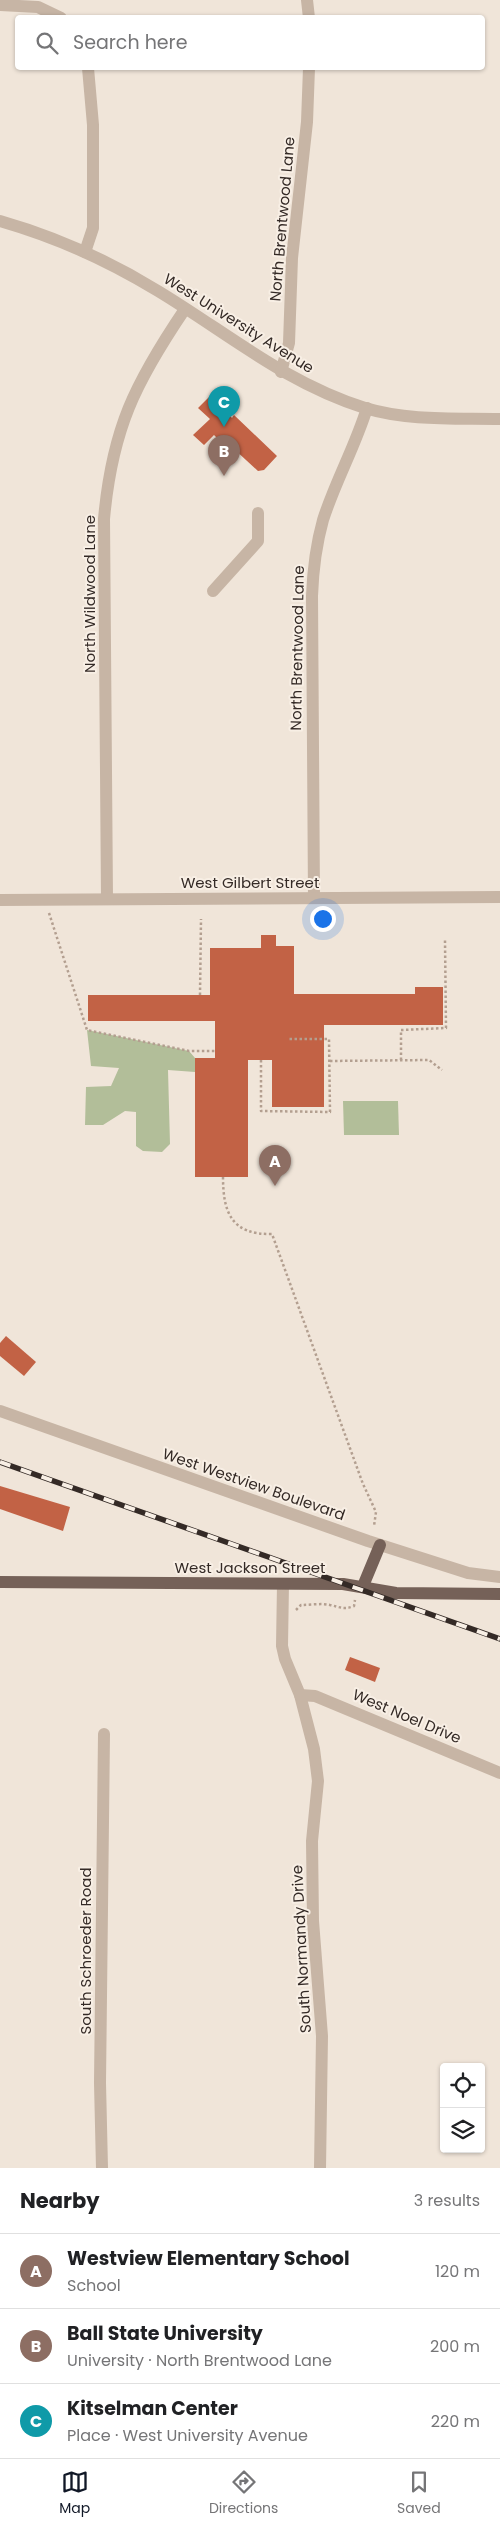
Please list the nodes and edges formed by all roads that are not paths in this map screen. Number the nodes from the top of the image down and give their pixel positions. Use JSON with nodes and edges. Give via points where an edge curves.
{"nodes":[{"id":1,"x":308,"y":0,"type":"edge"},
{"id":2,"x":0,"y":5,"type":"edge"},
{"id":3,"x":55,"y":15,"type":"edge"},
{"id":4,"x":309,"y":15,"type":"edge"},
{"id":5,"x":88,"y":70,"type":"edge"},
{"id":6,"x":309,"y":70,"type":"edge"},
{"id":7,"x":0,"y":221,"type":"edge"},
{"id":8,"x":85,"y":252,"type":"junction"},
{"id":9,"x":185,"y":309,"type":"junction"},
{"id":10,"x":281,"y":372,"type":"junction"},
{"id":11,"x":367,"y":408,"type":"junction"},
{"id":12,"x":500,"y":420,"type":"edge"},
{"id":13,"x":258,"y":513,"type":"dead end"},
{"id":14,"x":213,"y":591,"type":"dead end"},
{"id":15,"x":500,"y":897,"type":"edge"},
{"id":16,"x":314,"y":898,"type":"junction"},
{"id":17,"x":107,"y":899,"type":"junction"},
{"id":18,"x":0,"y":900,"type":"edge"},
{"id":19,"x":0,"y":1411,"type":"edge"},
{"id":20,"x":380,"y":1545,"type":"junction"},
{"id":21,"x":500,"y":1577,"type":"edge"},
{"id":22,"x":0,"y":1582,"type":"edge"},
{"id":23,"x":283,"y":1584,"type":"junction"},
{"id":24,"x":360,"y":1591,"type":"junction"},
{"id":25,"x":500,"y":1594,"type":"edge"},
{"id":26,"x":300,"y":1695,"type":"junction"},
{"id":27,"x":104,"y":1734,"type":"dead end"},
{"id":28,"x":500,"y":1772,"type":"edge"},
{"id":29,"x":102,"y":2168,"type":"edge"},
{"id":30,"x":320,"y":2168,"type":"edge"}],
"edges":[{"from":1,"to":4,"type":"street"},
{"from":2,"to":3,"type":"street","via":[[38,7]]},
{"from":5,"to":8,"type":"street","via":[[93,125],[93,228]]},
{"from":6,"to":10,"type":"street","name":"North Brentwood Lane","via":[[307,122],[292,258],[289,343]]},
{"from":7,"to":8,"type":"street","name":"West University Avenue"},
{"from":8,"to":9,"type":"street","name":"West University Avenue","via":[[128,273]]},
{"from":9,"to":10,"type":"street","name":"West University Avenue"},
{"from":9,"to":17,"type":"street","name":"North Wildwood Lane","via":[[141,377],[127,409],[107,483],[104,529]]},
{"from":10,"to":11,"type":"street","name":"West University Avenue","via":[[324,393]]},
{"from":11,"to":12,"type":"street","name":"West University Avenue","via":[[405,416]]},
{"from":11,"to":16,"type":"street","name":"North Brentwood Lane","via":[[324,518],[314,566]]},
{"from":13,"to":14,"type":"street","via":[[258,541]]},
{"from":15,"to":16,"type":"street","name":"West Gilbert Street"},
{"from":16,"to":17,"type":"street","name":"West Gilbert Street"},
{"from":17,"to":18,"type":"street","name":"West Gilbert Street"},
{"from":19,"to":20,"type":"street","name":"West Westview Boulevard"},
{"from":20,"to":21,"type":"street","name":"West Westview Boulevard","via":[[468,1574]]},
{"from":20,"to":24,"type":"main road"},
{"from":22,"to":23,"type":"main road","name":"West Jackson Street"},
{"from":23,"to":24,"type":"main road","name":"West Jackson Street"},
{"from":23,"to":26,"type":"street","name":"South Normandy Drive","via":[[282,1646]]},
{"from":24,"to":25,"type":"main road","name":"West Jackson Street"},
{"from":26,"to":28,"type":"street","name":"West Noel Drive","via":[[315,1696]]},
{"from":26,"to":30,"type":"street","name":"South Normandy Drive","via":[[314,1749],[318,1781],[312,1851],[312,1921],[322,2036]]},
{"from":27,"to":29,"type":"street","name":"South Schroeder Road"}]}
